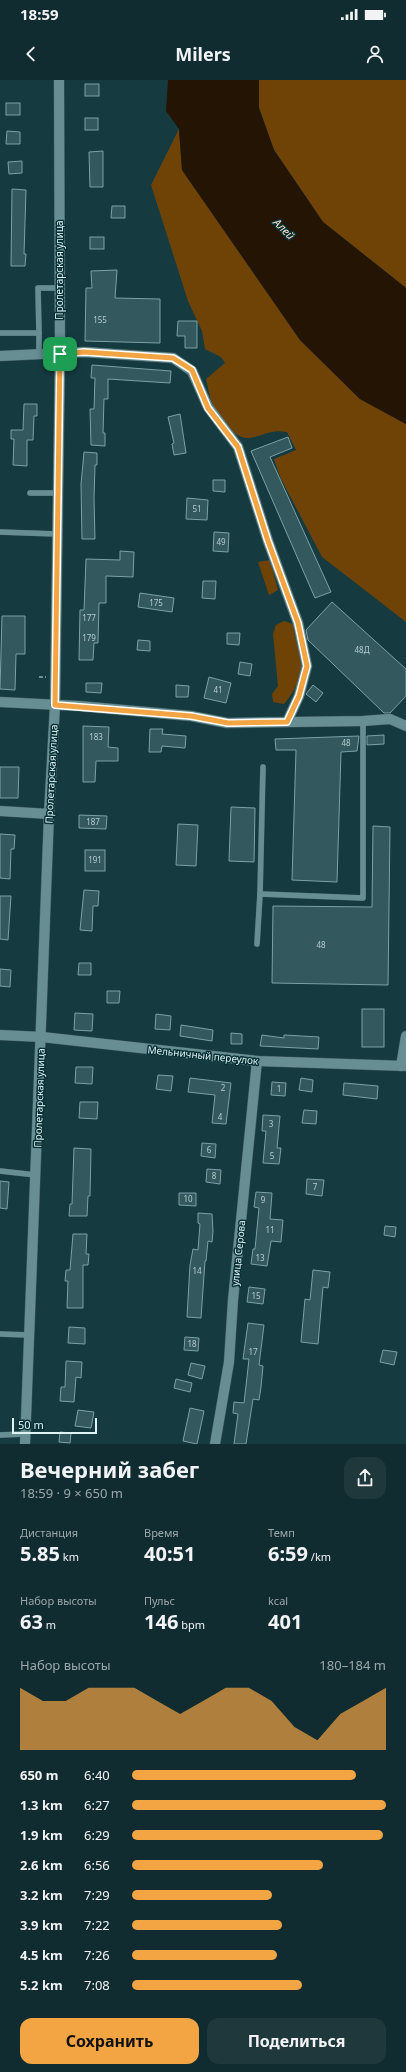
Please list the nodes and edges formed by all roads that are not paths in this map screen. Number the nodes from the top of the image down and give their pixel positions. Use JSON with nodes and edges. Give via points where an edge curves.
{"nodes":[{"id":1,"x":59,"y":80,"type":"edge"},
{"id":2,"x":59,"y":288,"type":"junction"},
{"id":3,"x":0,"y":333,"type":"edge"},
{"id":4,"x":38,"y":333,"type":"junction"},
{"id":5,"x":39,"y":354,"type":"junction"},
{"id":6,"x":60,"y":354,"type":"junction"},
{"id":7,"x":0,"y":356,"type":"edge"},
{"id":8,"x":30,"y":493,"type":"dead end"},
{"id":9,"x":57,"y":493,"type":"junction"},
{"id":10,"x":0,"y":532,"type":"edge"},
{"id":11,"x":56,"y":534,"type":"junction"},
{"id":12,"x":0,"y":702,"type":"edge"},
{"id":13,"x":55,"y":705,"type":"junction"},
{"id":14,"x":363,"y":721,"type":"junction"},
{"id":15,"x":287,"y":722,"type":"junction"},
{"id":16,"x":406,"y":726,"type":"edge"},
{"id":17,"x":263,"y":767,"type":"dead end"},
{"id":18,"x":0,"y":811,"type":"edge"},
{"id":19,"x":49,"y":814,"type":"junction"},
{"id":20,"x":260,"y":894,"type":"junction"},
{"id":21,"x":257,"y":944,"type":"dead end"},
{"id":22,"x":0,"y":1035,"type":"edge"},
{"id":23,"x":406,"y":1036,"type":"edge"},
{"id":24,"x":42,"y":1037,"type":"junction"},
{"id":25,"x":257,"y":1061,"type":"junction"},
{"id":26,"x":403,"y":1066,"type":"edge"},
{"id":27,"x":0,"y":1171,"type":"edge"},
{"id":28,"x":36,"y":1175,"type":"junction"},
{"id":29,"x":0,"y":1334,"type":"edge"},
{"id":30,"x":28,"y":1335,"type":"junction"},
{"id":31,"x":0,"y":1435,"type":"edge"},
{"id":32,"x":25,"y":1439,"type":"edge"},
{"id":33,"x":215,"y":1444,"type":"edge"}],
"edges":[{"from":1,"to":2,"type":"street","name":"Пролетарская улица"},
{"from":2,"to":4,"type":"lane","via":[[38,288]]},
{"from":2,"to":6,"type":"street","name":"Пролетарская улица"},
{"from":3,"to":4,"type":"lane"},
{"from":4,"to":5,"type":"lane"},
{"from":5,"to":6,"type":"street"},
{"from":5,"to":7,"type":"street"},
{"from":6,"to":9,"type":"street","name":"Пролетарская улица"},
{"from":6,"to":15,"type":"street","via":[[84,352],[173,358],[192,370],[208,408],[238,447],[298,623],[307,666],[299,696]]},
{"from":8,"to":9,"type":"lane"},
{"from":9,"to":11,"type":"street","name":"Пролетарская улица"},
{"from":10,"to":11,"type":"lane"},
{"from":11,"to":13,"type":"street","name":"Пролетарская улица"},
{"from":12,"to":13,"type":"street"},
{"from":13,"to":15,"type":"street","via":[[191,716],[228,723]]},
{"from":13,"to":19,"type":"street","name":"Пролетарская улица"},
{"from":14,"to":15,"type":"street"},
{"from":14,"to":16,"type":"street","via":[[390,718]]},
{"from":14,"to":20,"type":"lane","via":[[363,898]]},
{"from":17,"to":20,"type":"lane"},
{"from":18,"to":19,"type":"street"},
{"from":19,"to":24,"type":"street","name":"Пролетарская улица"},
{"from":20,"to":21,"type":"lane"},
{"from":22,"to":24,"type":"street","name":"Мельничный переулок"},
{"from":23,"to":26,"type":"street"},
{"from":24,"to":25,"type":"street","name":"Мельничный переулок"},
{"from":24,"to":28,"type":"street","name":"Пролетарская улица"},
{"from":25,"to":26,"type":"street","name":"Мельничный переулок"},
{"from":25,"to":33,"type":"street","name":"улица Серова","via":[[229,1362]]},
{"from":27,"to":28,"type":"lane"},
{"from":28,"to":30,"type":"street","name":"Пролетарская улица"},
{"from":29,"to":30,"type":"lane"},
{"from":30,"to":32,"type":"street","name":"Пролетарская улица"},
{"from":31,"to":32,"type":"lane"}]}
